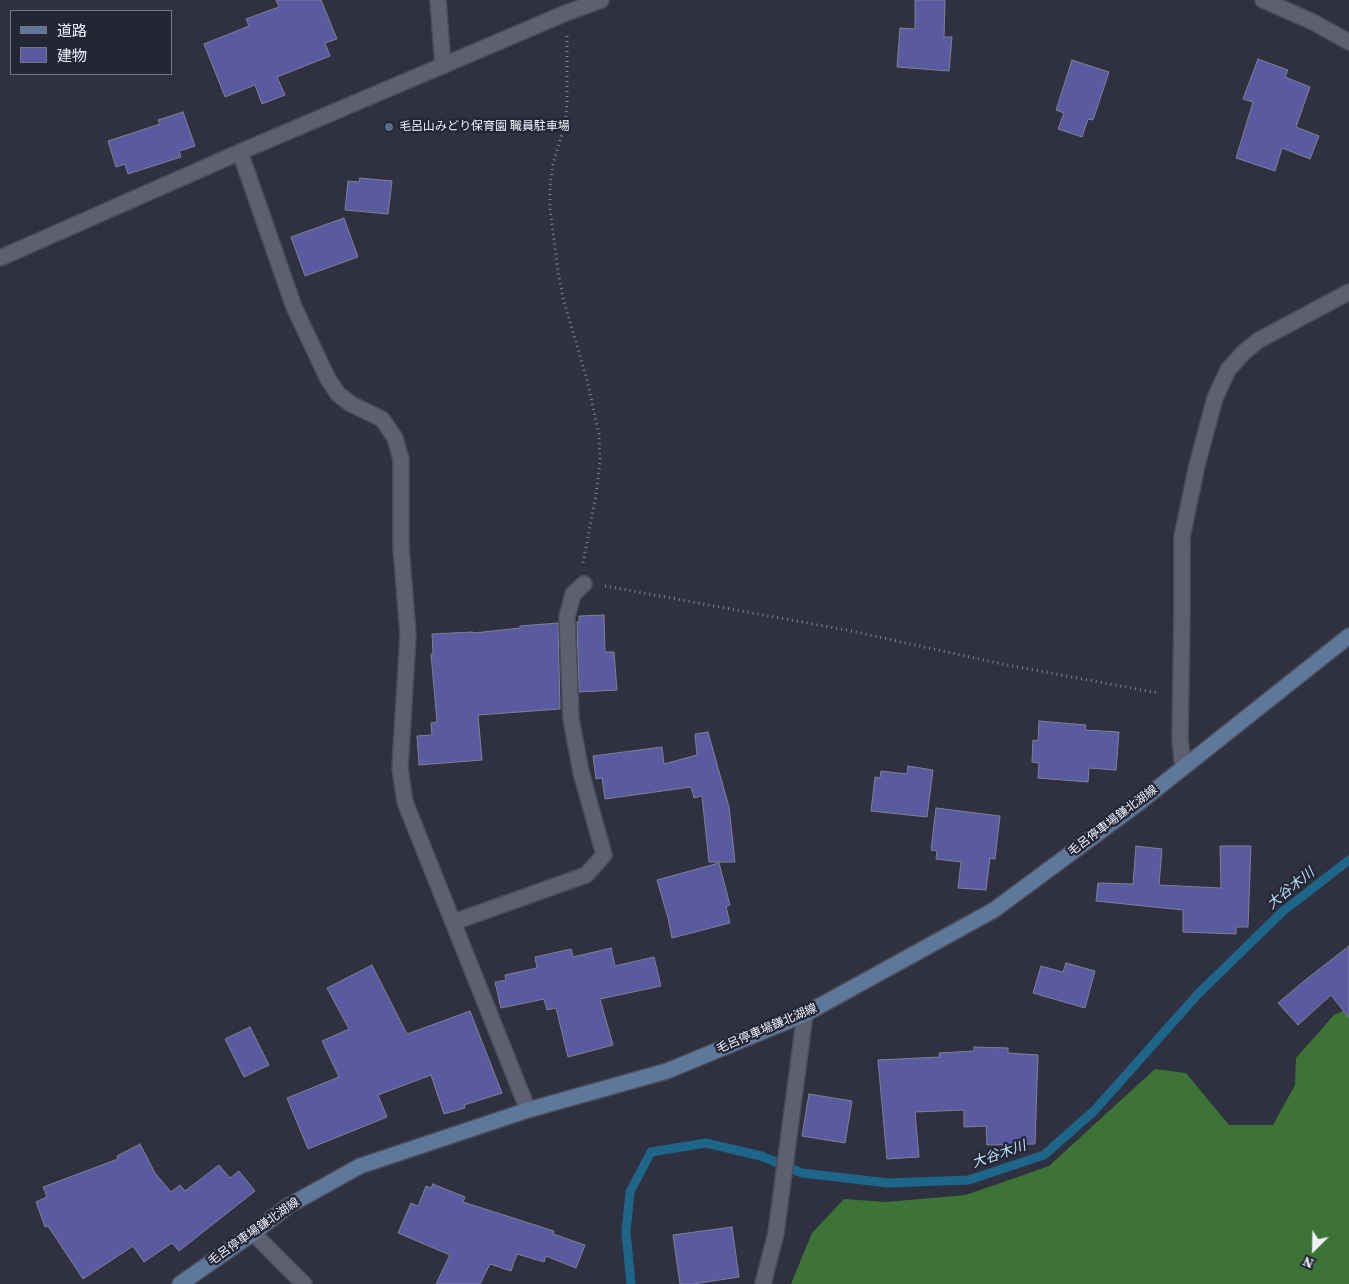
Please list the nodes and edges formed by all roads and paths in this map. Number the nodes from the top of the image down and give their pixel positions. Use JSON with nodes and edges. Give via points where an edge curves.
{"nodes":[{"id":1,"x":438,"y":0,"type":"edge"},
{"id":2,"x":601,"y":0,"type":"edge"},
{"id":3,"x":1263,"y":0,"type":"edge"},
{"id":4,"x":566,"y":13,"type":"junction"},
{"id":5,"x":1349,"y":42,"type":"edge"},
{"id":6,"x":443,"y":66,"type":"junction"},
{"id":7,"x":240,"y":152,"type":"junction"},
{"id":8,"x":0,"y":258,"type":"edge"},
{"id":9,"x":1349,"y":292,"type":"edge"},
{"id":10,"x":584,"y":584,"type":"junction"},
{"id":11,"x":1349,"y":636,"type":"edge"},
{"id":12,"x":1180,"y":696,"type":"junction"},
{"id":13,"x":1183,"y":768,"type":"junction"},
{"id":14,"x":454,"y":922,"type":"junction"},
{"id":15,"x":805,"y":1014,"type":"junction"},
{"id":16,"x":528,"y":1110,"type":"junction"},
{"id":17,"x":253,"y":1233,"type":"junction"},
{"id":18,"x":180,"y":1284,"type":"edge"},
{"id":19,"x":304,"y":1284,"type":"edge"},
{"id":20,"x":763,"y":1284,"type":"edge"}],
"edges":[{"from":1,"to":6,"type":"street"},
{"from":2,"to":4,"type":"street"},
{"from":3,"to":5,"type":"street"},
{"from":4,"to":6,"type":"street"},
{"from":4,"to":10,"type":"path","via":[[568,106],[553,164],[550,208],[558,272],[599,434],[600,462],[581,573]]},
{"from":6,"to":7,"type":"street"},
{"from":7,"to":8,"type":"street"},
{"from":7,"to":14,"type":"street","via":[[294,306],[328,379],[338,394],[351,404],[382,419],[396,438],[401,459],[401,547],[408,635],[400,768],[405,802]]},
{"from":9,"to":12,"type":"street","via":[[1259,340],[1228,370],[1215,398],[1182,537]]},
{"from":10,"to":12,"type":"path","via":[[851,631],[1002,664]]},
{"from":10,"to":14,"type":"street","via":[[573,594],[566,617],[572,719],[581,772],[604,856],[586,875]]},
{"from":11,"to":13,"type":"main road","name":"毛呂停車場鎌北湖線"},
{"from":12,"to":13,"type":"street"},
{"from":13,"to":15,"type":"main road","name":"毛呂停車場鎌北湖線","via":[[994,910]]},
{"from":14,"to":16,"type":"street"},
{"from":15,"to":16,"type":"main road","name":"毛呂停車場鎌北湖線","via":[[667,1071]]},
{"from":15,"to":20,"type":"street","via":[[776,1233]]},
{"from":16,"to":17,"type":"main road","name":"毛呂停車場鎌北湖線","via":[[360,1166],[288,1206]]},
{"from":17,"to":18,"type":"main road","name":"毛呂停車場鎌北湖線"},
{"from":17,"to":19,"type":"street"}]}
